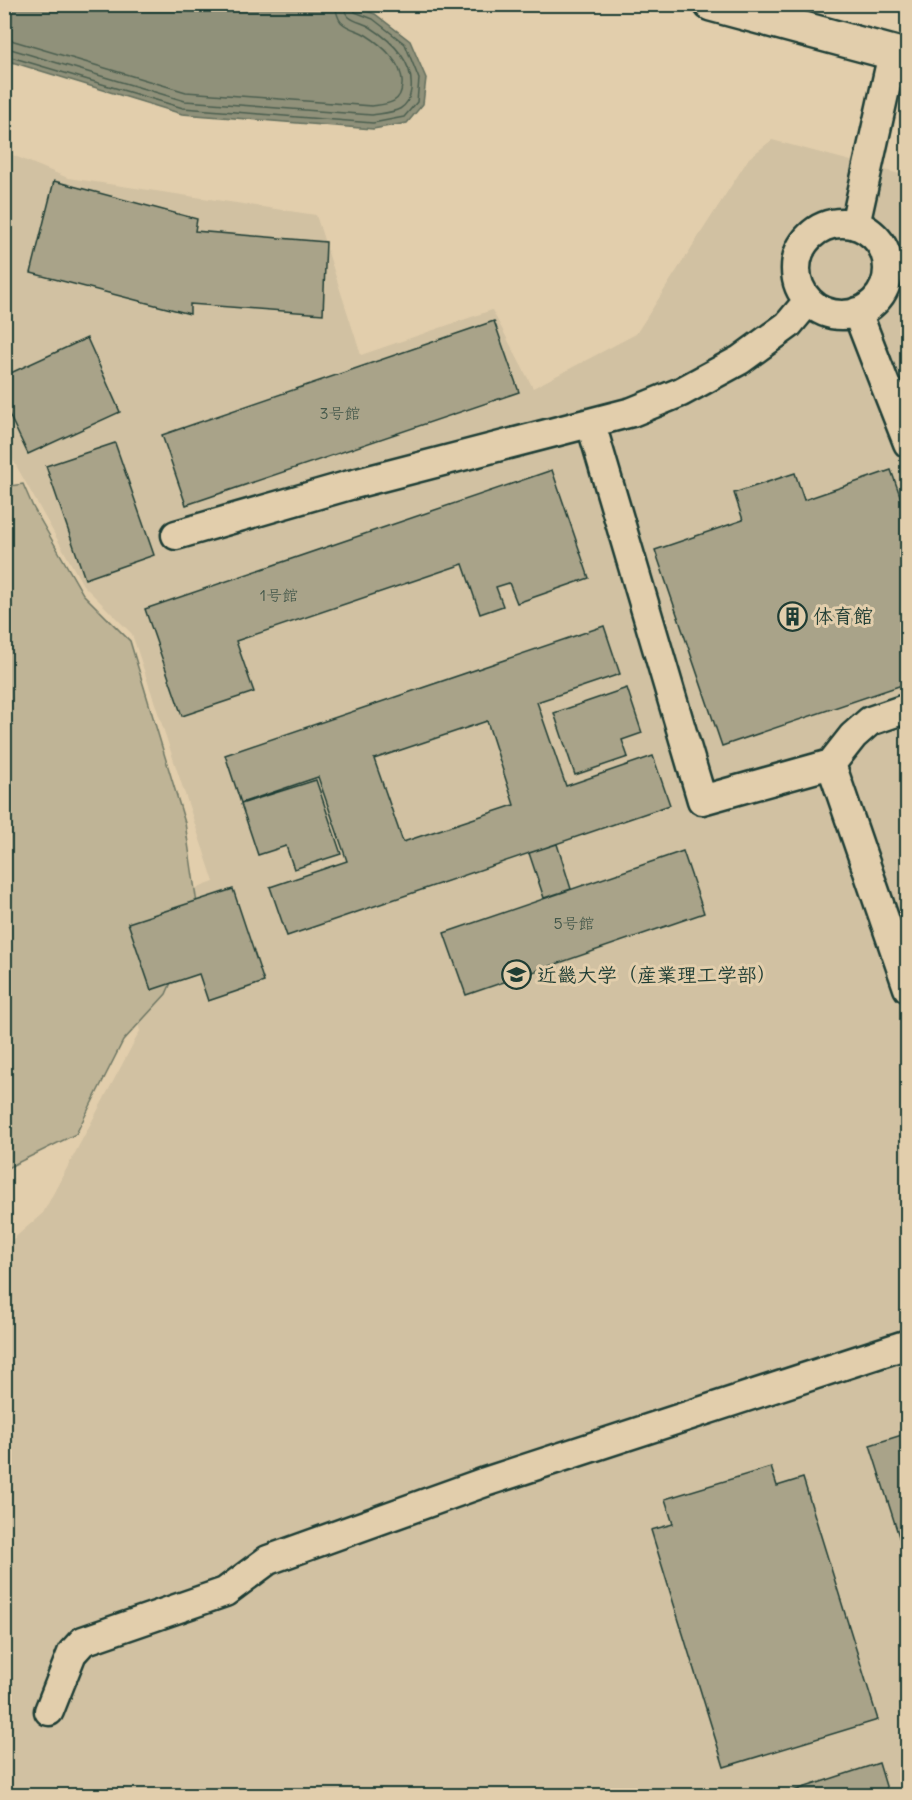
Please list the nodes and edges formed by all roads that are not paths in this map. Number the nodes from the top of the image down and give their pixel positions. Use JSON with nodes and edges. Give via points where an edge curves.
{"nodes":[{"id":1,"x":711,"y":4,"type":"edge"},
{"id":2,"x":900,"y":55,"type":"edge"},
{"id":3,"x":855,"y":225,"type":"junction"},
{"id":4,"x":808,"y":301,"type":"junction"},
{"id":5,"x":857,"y":312,"type":"junction"},
{"id":6,"x":897,"y":394,"type":"edge"},
{"id":7,"x":591,"y":424,"type":"junction"},
{"id":8,"x":908,"y":443,"type":"edge"},
{"id":9,"x":176,"y":535,"type":"dead end"},
{"id":10,"x":908,"y":708,"type":"edge"},
{"id":11,"x":831,"y":764,"type":"junction"},
{"id":12,"x":908,"y":988,"type":"edge"},
{"id":13,"x":908,"y":1344,"type":"edge"},
{"id":14,"x":49,"y":1711,"type":"dead end"}],
"edges":[{"from":1,"to":2,"type":"highway"},
{"from":2,"to":3,"type":"lane"},
{"from":3,"to":4,"type":"lane","via":[[826,226],[803,245],[796,274]]},
{"from":3,"to":5,"type":"lane","via":[[880,244],[888,273],[876,300]]},
{"from":4,"to":5,"type":"lane","via":[[834,315]]},
{"from":4,"to":7,"type":"lane","via":[[788,325],[740,360],[681,392]]},
{"from":5,"to":6,"type":"lane"},
{"from":6,"to":8,"type":"lane"},
{"from":7,"to":9,"type":"lane","via":[[350,485]]},
{"from":7,"to":11,"type":"lane","via":[[702,800]]},
{"from":10,"to":11,"type":"lane","via":[[870,721]]},
{"from":11,"to":12,"type":"lane"},
{"from":13,"to":14,"type":"lane","via":[[485,1482],[268,1560],[225,1592],[83,1641],[72,1653]]}]}
